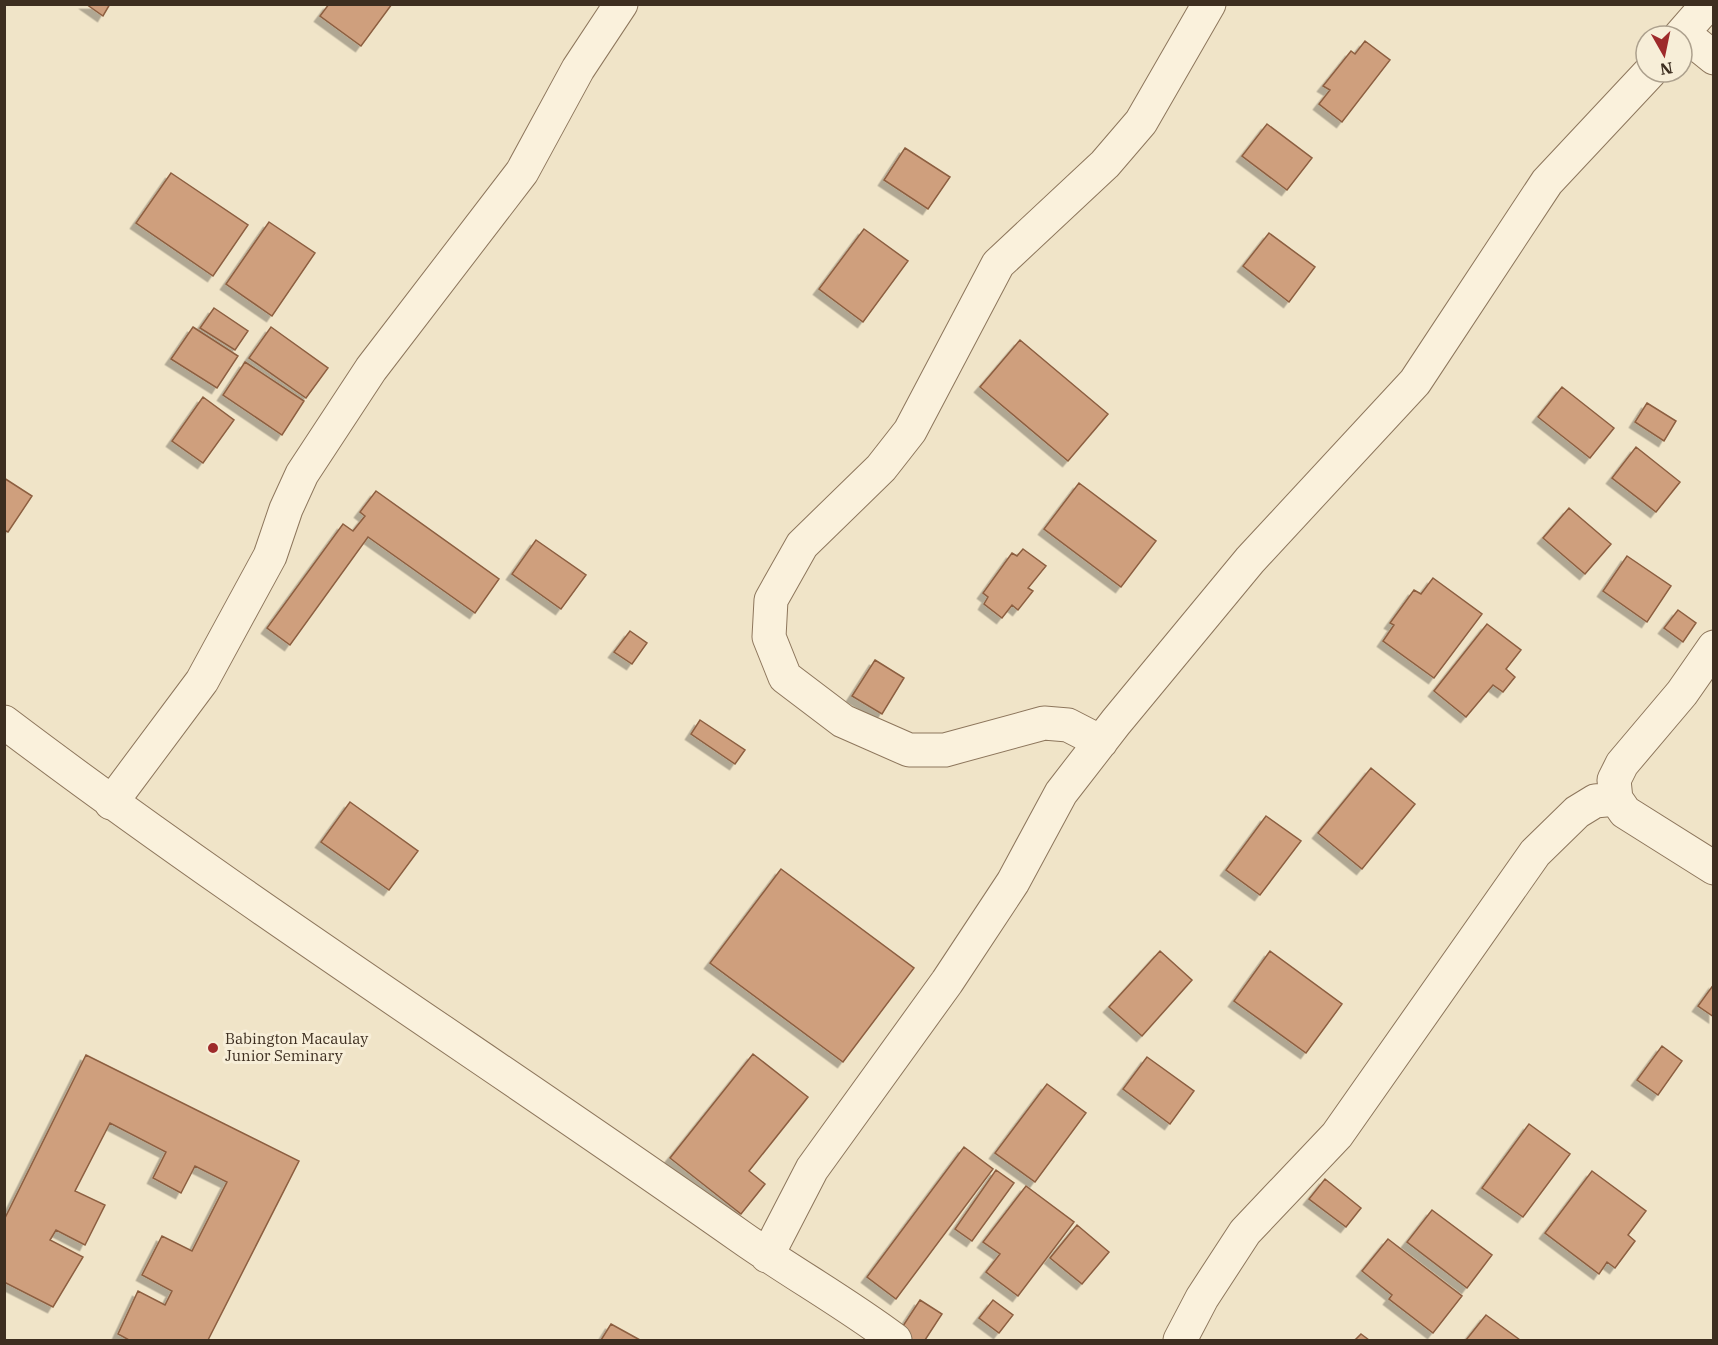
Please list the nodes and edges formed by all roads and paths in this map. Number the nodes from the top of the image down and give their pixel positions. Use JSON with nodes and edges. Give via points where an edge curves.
{"nodes":[{"id":1,"x":621,"y":4,"type":"edge"},
{"id":2,"x":1209,"y":4,"type":"edge"},
{"id":3,"x":1689,"y":19,"type":"edge"},
{"id":4,"x":1713,"y":58,"type":"edge"},
{"id":5,"x":1639,"y":84,"type":"edge"},
{"id":6,"x":1713,"y":647,"type":"edge"},
{"id":7,"x":4,"y":722,"type":"edge"},
{"id":8,"x":1101,"y":742,"type":"junction"},
{"id":9,"x":1616,"y":799,"type":"junction"},
{"id":10,"x":111,"y":803,"type":"junction"},
{"id":11,"x":1713,"y":868,"type":"edge"},
{"id":12,"x":767,"y":1256,"type":"junction"},
{"id":13,"x":895,"y":1341,"type":"edge"},
{"id":14,"x":1180,"y":1341,"type":"edge"}],
"edges":[{"from":1,"to":10,"type":"street","via":[[578,69],[522,172],[371,369],[302,474],[270,556],[202,681]]},
{"from":2,"to":8,"type":"street","via":[[1141,122],[1105,165],[998,264],[909,431],[881,468],[802,545],[771,600],[769,637],[784,677],[843,721],[909,750],[945,750],[1044,723],[1068,725]]},
{"from":3,"to":4,"type":"street"},
{"from":5,"to":8,"type":"street","via":[[1547,182],[1415,382],[1250,560]]},
{"from":6,"to":9,"type":"street","via":[[1682,693],[1622,764],[1614,780]]},
{"from":7,"to":10,"type":"street"},
{"from":8,"to":12,"type":"street","via":[[1061,793],[1013,882],[947,982],[812,1169]]},
{"from":9,"to":11,"type":"street","via":[[1625,812]]},
{"from":9,"to":14,"type":"street","via":[[1595,801],[1577,812],[1535,853],[1337,1135],[1245,1232],[1202,1298]]},
{"from":10,"to":12,"type":"street","via":[[558,1108]]},
{"from":12,"to":13,"type":"street"}]}
